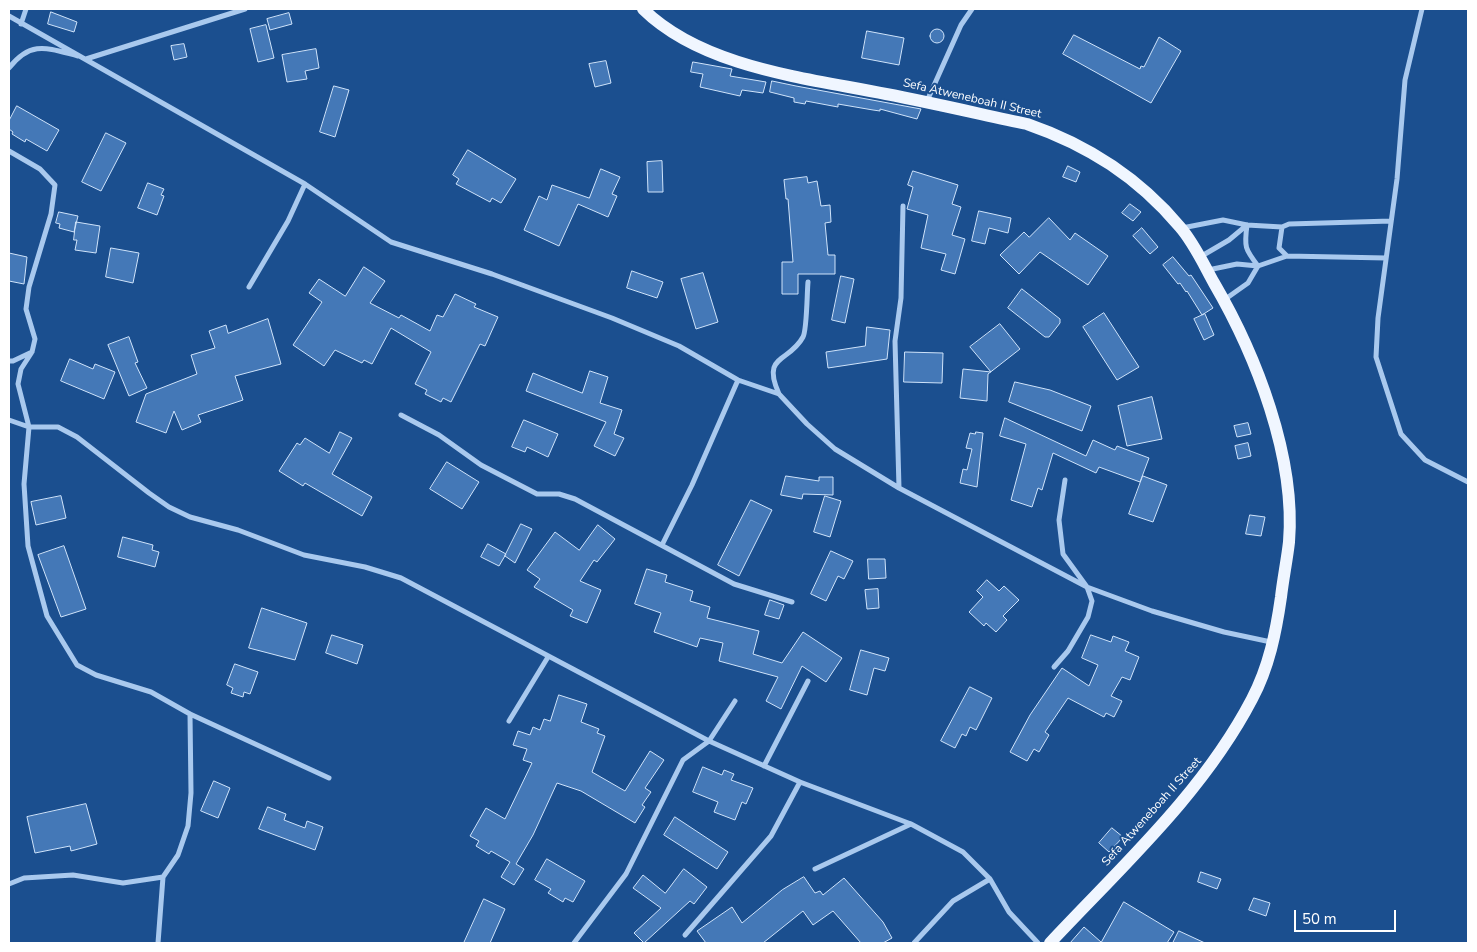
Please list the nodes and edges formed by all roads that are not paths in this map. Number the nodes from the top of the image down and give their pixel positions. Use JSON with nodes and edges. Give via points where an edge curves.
{"nodes":[{"id":1,"x":26,"y":9,"type":"edge"},
{"id":2,"x":245,"y":9,"type":"edge"},
{"id":3,"x":643,"y":9,"type":"edge"},
{"id":4,"x":972,"y":9,"type":"edge"},
{"id":5,"x":1422,"y":9,"type":"edge"},
{"id":6,"x":9,"y":16,"type":"edge"},
{"id":7,"x":21,"y":24,"type":"junction"},
{"id":8,"x":87,"y":59,"type":"junction"},
{"id":9,"x":9,"y":68,"type":"edge"},
{"id":10,"x":927,"y":102,"type":"junction"},
{"id":11,"x":9,"y":150,"type":"edge"},
{"id":12,"x":305,"y":184,"type":"junction"},
{"id":13,"x":903,"y":206,"type":"dead end"},
{"id":14,"x":1391,"y":221,"type":"junction"},
{"id":15,"x":1247,"y":225,"type":"junction"},
{"id":16,"x":1282,"y":227,"type":"junction"},
{"id":17,"x":1181,"y":228,"type":"junction"},
{"id":18,"x":1287,"y":256,"type":"junction"},
{"id":19,"x":1199,"y":258,"type":"junction"},
{"id":20,"x":1386,"y":258,"type":"junction"},
{"id":21,"x":1258,"y":266,"type":"junction"},
{"id":22,"x":1207,"y":270,"type":"junction"},
{"id":23,"x":808,"y":282,"type":"dead end"},
{"id":24,"x":249,"y":287,"type":"dead end"},
{"id":25,"x":1224,"y":300,"type":"junction"},
{"id":26,"x":32,"y":352,"type":"junction"},
{"id":27,"x":9,"y":361,"type":"edge"},
{"id":28,"x":738,"y":380,"type":"junction"},
{"id":29,"x":779,"y":394,"type":"junction"},
{"id":30,"x":401,"y":415,"type":"dead end"},
{"id":31,"x":9,"y":420,"type":"edge"},
{"id":32,"x":29,"y":427,"type":"junction"},
{"id":33,"x":1066,"y":480,"type":"dead end"},
{"id":34,"x":1468,"y":482,"type":"edge"},
{"id":35,"x":899,"y":488,"type":"junction"},
{"id":36,"x":662,"y":545,"type":"junction"},
{"id":37,"x":1087,"y":587,"type":"junction"},
{"id":38,"x":792,"y":602,"type":"dead end"},
{"id":39,"x":1274,"y":642,"type":"junction"},
{"id":40,"x":548,"y":656,"type":"junction"},
{"id":41,"x":1054,"y":667,"type":"dead end"},
{"id":42,"x":808,"y":681,"type":"dead end"},
{"id":43,"x":735,"y":701,"type":"dead end"},
{"id":44,"x":190,"y":714,"type":"junction"},
{"id":45,"x":509,"y":721,"type":"dead end"},
{"id":46,"x":709,"y":741,"type":"junction"},
{"id":47,"x":764,"y":766,"type":"junction"},
{"id":48,"x":328,"y":778,"type":"dead end"},
{"id":49,"x":800,"y":782,"type":"junction"},
{"id":50,"x":911,"y":824,"type":"junction"},
{"id":51,"x":815,"y":869,"type":"dead end"},
{"id":52,"x":163,"y":877,"type":"junction"},
{"id":53,"x":990,"y":879,"type":"junction"},
{"id":54,"x":9,"y":884,"type":"edge"},
{"id":55,"x":685,"y":935,"type":"dead end"},
{"id":56,"x":158,"y":943,"type":"edge"},
{"id":57,"x":574,"y":943,"type":"edge"},
{"id":58,"x":914,"y":943,"type":"edge"},
{"id":59,"x":1038,"y":943,"type":"edge"},
{"id":60,"x":1050,"y":943,"type":"edge"}],
"edges":[{"from":1,"to":7,"type":"street"},
{"from":2,"to":8,"type":"street"},
{"from":3,"to":10,"type":"main road","name":"Sefa Atweneboah II Street","via":[[678,36],[752,66]]},
{"from":4,"to":10,"type":"street","via":[[961,25]]},
{"from":5,"to":14,"type":"street","via":[[1405,80],[1398,179]]},
{"from":6,"to":7,"type":"street"},
{"from":7,"to":8,"type":"street"},
{"from":8,"to":9,"type":"street","via":[[48,48],[33,48],[20,55]]},
{"from":8,"to":12,"type":"street"},
{"from":10,"to":17,"type":"main road","name":"Sefa Atweneboah II Street","via":[[1027,124],[1071,141],[1118,170]]},
{"from":11,"to":26,"type":"street","via":[[40,169],[55,185],[51,214],[26,309],[35,340]]},
{"from":12,"to":24,"type":"street","via":[[288,221]]},
{"from":12,"to":28,"type":"street","via":[[391,242],[492,274],[612,318],[679,346]]},
{"from":13,"to":35,"type":"street","via":[[901,298],[895,341]]},
{"from":14,"to":16,"type":"street","via":[[1289,224]]},
{"from":14,"to":20,"type":"street"},
{"from":15,"to":16,"type":"street"},
{"from":15,"to":17,"type":"street","via":[[1224,220]]},
{"from":15,"to":19,"type":"street"},
{"from":15,"to":21,"type":"street","via":[[1245,245]]},
{"from":16,"to":18,"type":"street","via":[[1279,248]]},
{"from":17,"to":19,"type":"main road","name":"Sefa Atweneboah II Street"},
{"from":18,"to":20,"type":"street"},
{"from":18,"to":21,"type":"street"},
{"from":19,"to":22,"type":"main road","name":"Sefa Atweneboah II Street"},
{"from":20,"to":34,"type":"street","via":[[1376,357],[1401,434],[1424,460]]},
{"from":21,"to":22,"type":"street","via":[[1237,264]]},
{"from":21,"to":25,"type":"street","via":[[1248,283]]},
{"from":22,"to":25,"type":"main road","name":"Sefa Atweneboah II Street"},
{"from":23,"to":29,"type":"street","via":[[804,336],[772,371],[772,380]]},
{"from":25,"to":39,"type":"main road","name":"Sefa Atweneboah II Street","via":[[1249,348],[1271,414],[1287,478],[1289,540]]},
{"from":26,"to":27,"type":"street"},
{"from":26,"to":32,"type":"street","via":[[20,369],[18,384]]},
{"from":28,"to":29,"type":"street"},
{"from":28,"to":36,"type":"street"},
{"from":29,"to":35,"type":"street","via":[[835,449]]},
{"from":30,"to":36,"type":"street","via":[[439,435],[480,465],[537,494],[559,494],[575,499]]},
{"from":31,"to":32,"type":"street"},
{"from":32,"to":40,"type":"street","via":[[58,427],[77,437],[149,493],[190,517],[238,530],[304,555],[401,578]]},
{"from":32,"to":44,"type":"street","via":[[24,484],[28,546],[46,616],[77,666],[151,692]]},
{"from":33,"to":37,"type":"street","via":[[1059,520],[1063,554]]},
{"from":35,"to":37,"type":"street"},
{"from":36,"to":38,"type":"street","via":[[734,584]]},
{"from":37,"to":39,"type":"street","via":[[1152,611],[1224,632]]},
{"from":37,"to":41,"type":"street","via":[[1092,601],[1088,617],[1068,651]]},
{"from":39,"to":60,"type":"main road","name":"Sefa Atweneboah II Street","via":[[1254,697],[1215,762]]},
{"from":40,"to":45,"type":"street"},
{"from":40,"to":46,"type":"street"},
{"from":42,"to":47,"type":"street"},
{"from":43,"to":46,"type":"street"},
{"from":44,"to":48,"type":"street"},
{"from":44,"to":52,"type":"street","via":[[188,826],[178,855]]},
{"from":46,"to":47,"type":"street"},
{"from":46,"to":57,"type":"street","via":[[683,760],[626,874]]},
{"from":47,"to":49,"type":"street"},
{"from":49,"to":50,"type":"street"},
{"from":49,"to":55,"type":"street","via":[[771,836]]},
{"from":50,"to":51,"type":"street"},
{"from":50,"to":53,"type":"street","via":[[962,852]]},
{"from":52,"to":54,"type":"street","via":[[123,883],[73,875],[24,878]]},
{"from":52,"to":56,"type":"street"},
{"from":53,"to":58,"type":"street","via":[[953,901]]},
{"from":53,"to":59,"type":"street","via":[[1009,912]]}]}
